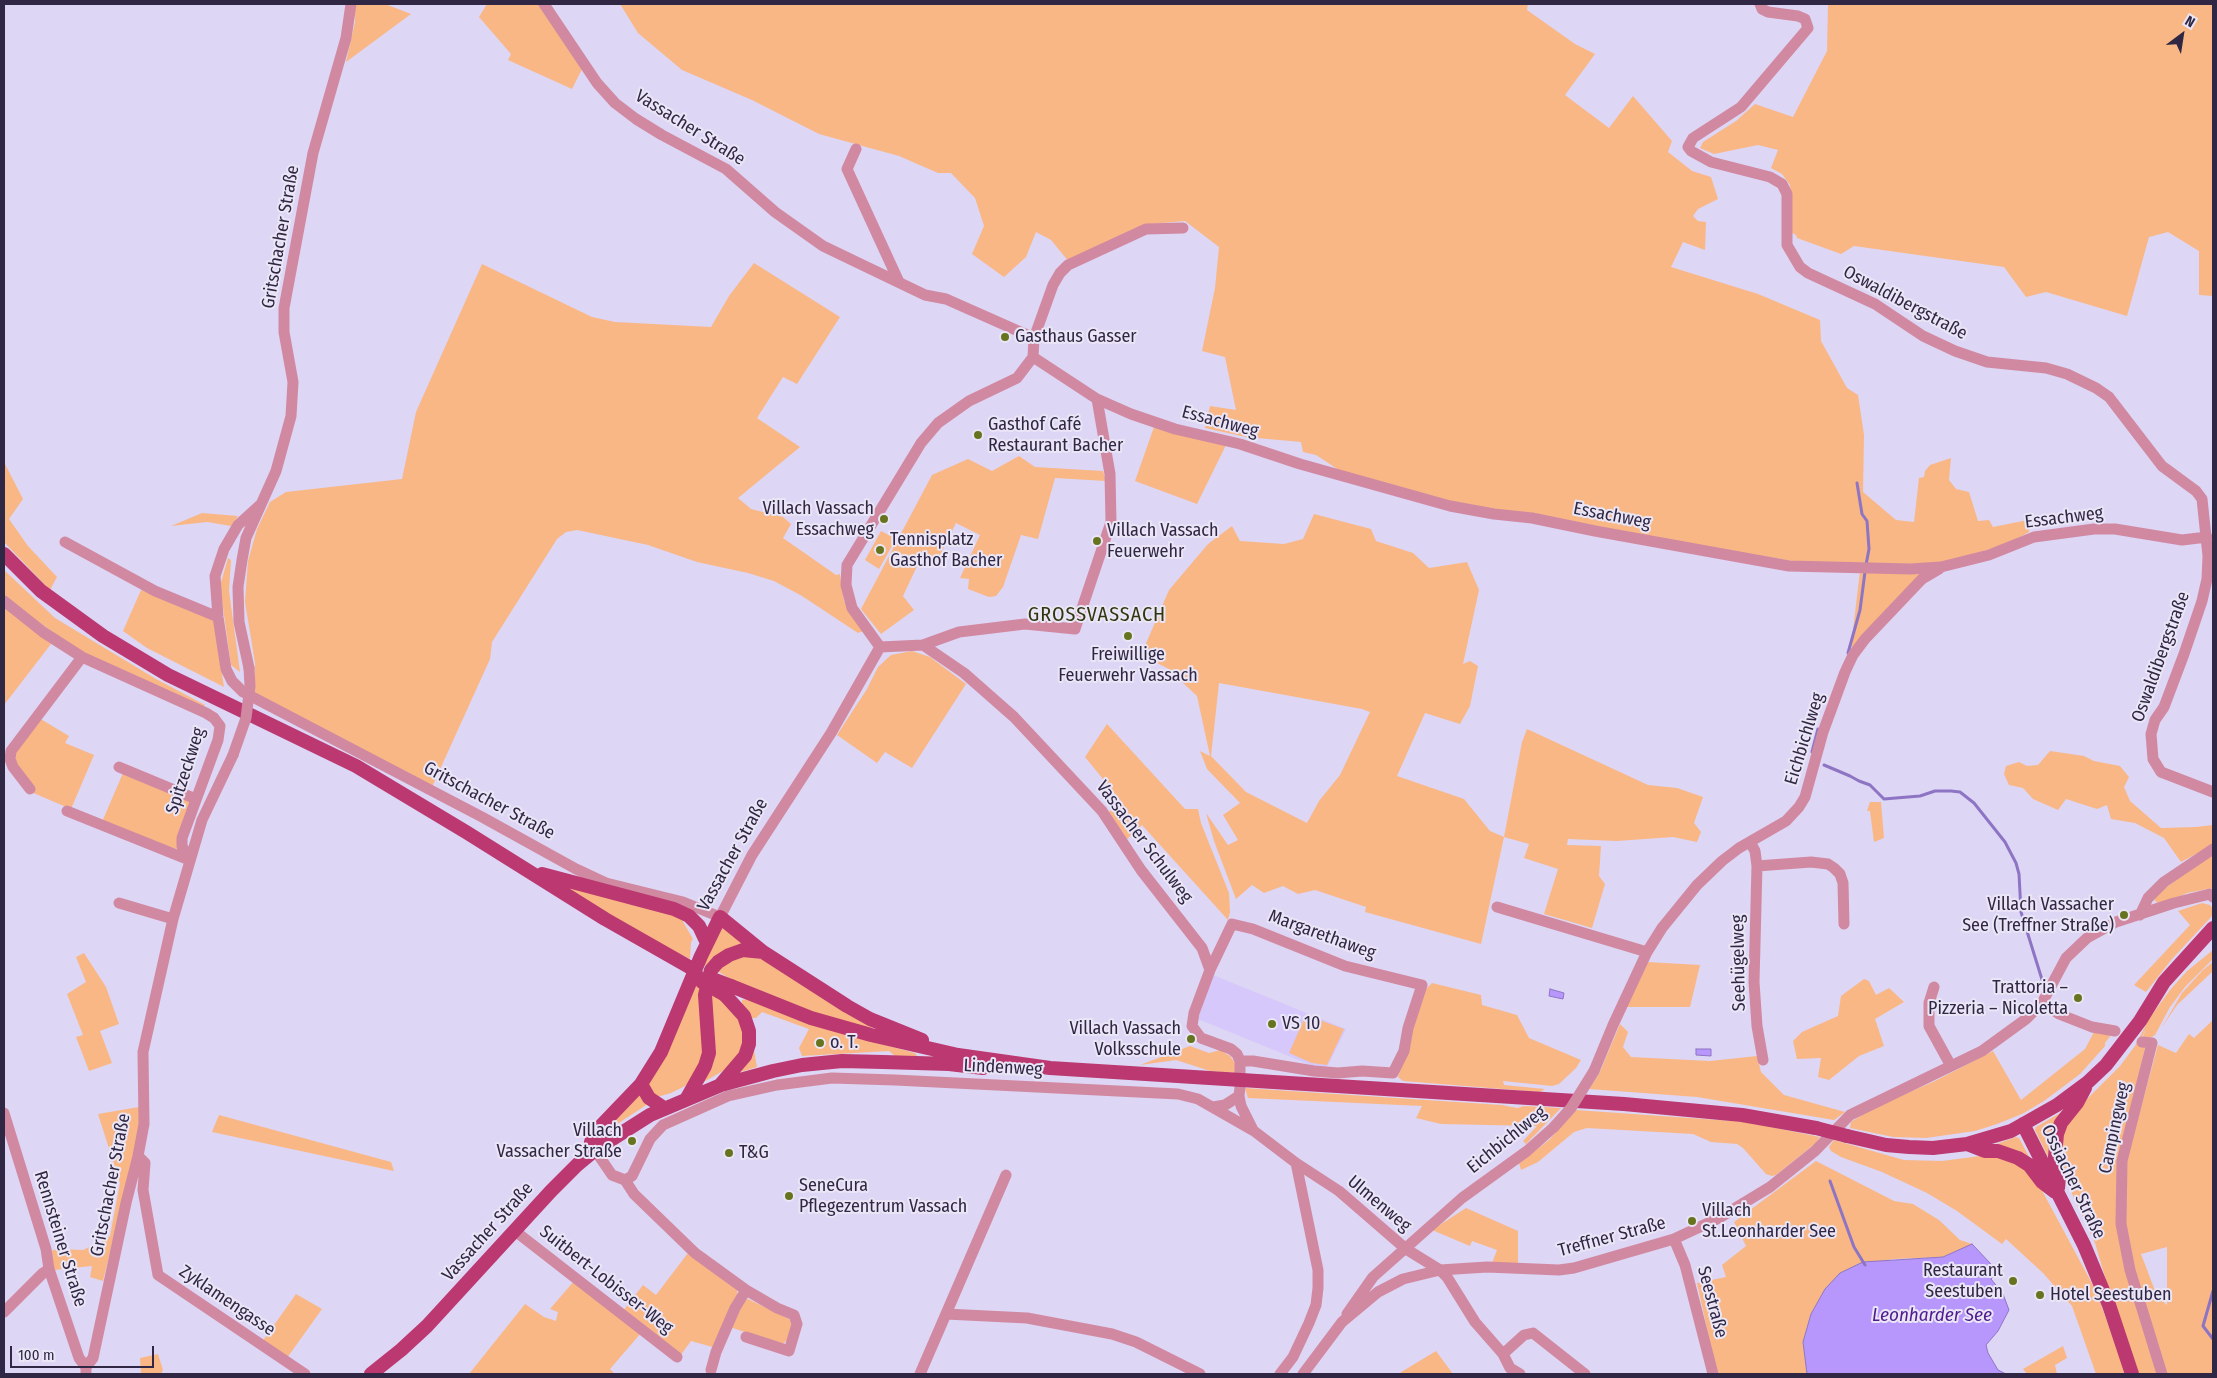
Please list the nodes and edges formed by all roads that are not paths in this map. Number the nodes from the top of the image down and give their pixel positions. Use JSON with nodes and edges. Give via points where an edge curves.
{"nodes":[{"id":1,"x":351,"y":4,"type":"edge"},
{"id":2,"x":544,"y":4,"type":"edge"},
{"id":3,"x":1760,"y":4,"type":"edge"},
{"id":4,"x":856,"y":149,"type":"dead end"},
{"id":5,"x":1183,"y":228,"type":"dead end"},
{"id":6,"x":898,"y":282,"type":"junction"},
{"id":7,"x":1034,"y":338,"type":"junction"},
{"id":8,"x":1033,"y":358,"type":"junction"},
{"id":9,"x":1097,"y":399,"type":"junction"},
{"id":10,"x":260,"y":505,"type":"junction"},
{"id":11,"x":2210,"y":525,"type":"edge"},
{"id":12,"x":2206,"y":537,"type":"junction"},
{"id":13,"x":65,"y":542,"type":"dead end"},
{"id":14,"x":4,"y":554,"type":"edge"},
{"id":15,"x":1942,"y":567,"type":"junction"},
{"id":16,"x":4,"y":601,"type":"edge"},
{"id":17,"x":218,"y":616,"type":"junction"},
{"id":18,"x":923,"y":645,"type":"junction"},
{"id":19,"x":880,"y":648,"type":"junction"},
{"id":20,"x":82,"y":657,"type":"junction"},
{"id":21,"x":119,"y":767,"type":"dead end"},
{"id":22,"x":30,"y":789,"type":"dead end"},
{"id":23,"x":2213,"y":792,"type":"edge"},
{"id":24,"x":196,"y":798,"type":"junction"},
{"id":25,"x":67,"y":811,"type":"dead end"},
{"id":26,"x":1750,"y":842,"type":"junction"},
{"id":27,"x":2213,"y":849,"type":"edge"},
{"id":28,"x":189,"y":860,"type":"junction"},
{"id":29,"x":1757,"y":866,"type":"junction"},
{"id":30,"x":526,"y":869,"type":"junction"},
{"id":31,"x":2213,"y":897,"type":"edge"},
{"id":32,"x":119,"y":903,"type":"dead end"},
{"id":33,"x":1497,"y":907,"type":"dead end"},
{"id":34,"x":2140,"y":915,"type":"junction"},
{"id":35,"x":720,"y":917,"type":"junction"},
{"id":36,"x":173,"y":919,"type":"junction"},
{"id":37,"x":1844,"y":924,"type":"dead end"},
{"id":38,"x":2213,"y":928,"type":"edge"},
{"id":39,"x":707,"y":943,"type":"junction"},
{"id":40,"x":763,"y":952,"type":"junction"},
{"id":41,"x":1647,"y":952,"type":"junction"},
{"id":42,"x":1210,"y":970,"type":"junction"},
{"id":43,"x":1934,"y":987,"type":"dead end"},
{"id":44,"x":728,"y":991,"type":"junction"},
{"id":45,"x":2042,"y":1003,"type":"junction"},
{"id":46,"x":2115,"y":1031,"type":"dead end"},
{"id":47,"x":2142,"y":1042,"type":"dead end"},
{"id":48,"x":958,"y":1055,"type":"junction"},
{"id":49,"x":1763,"y":1060,"type":"dead end"},
{"id":50,"x":1240,"y":1061,"type":"junction"},
{"id":51,"x":1951,"y":1066,"type":"junction"},
{"id":52,"x":1050,"y":1068,"type":"junction"},
{"id":53,"x":1240,"y":1075,"type":"dead end"},
{"id":54,"x":2088,"y":1082,"type":"junction"},
{"id":55,"x":642,"y":1084,"type":"junction"},
{"id":56,"x":721,"y":1085,"type":"junction"},
{"id":57,"x":687,"y":1098,"type":"junction"},
{"id":58,"x":1213,"y":1107,"type":"junction"},
{"id":59,"x":664,"y":1108,"type":"junction"},
{"id":60,"x":4,"y":1113,"type":"edge"},
{"id":61,"x":2024,"y":1124,"type":"junction"},
{"id":62,"x":1254,"y":1131,"type":"junction"},
{"id":63,"x":1968,"y":1144,"type":"junction"},
{"id":64,"x":595,"y":1150,"type":"junction"},
{"id":65,"x":138,"y":1156,"type":"junction"},
{"id":66,"x":1296,"y":1163,"type":"junction"},
{"id":67,"x":1006,"y":1175,"type":"dead end"},
{"id":68,"x":625,"y":1180,"type":"junction"},
{"id":69,"x":2058,"y":1194,"type":"junction"},
{"id":70,"x":515,"y":1231,"type":"junction"},
{"id":71,"x":1674,"y":1239,"type":"junction"},
{"id":72,"x":1406,"y":1249,"type":"junction"},
{"id":73,"x":49,"y":1269,"type":"junction"},
{"id":74,"x":1440,"y":1270,"type":"junction"},
{"id":75,"x":746,"y":1290,"type":"junction"},
{"id":76,"x":4,"y":1312,"type":"edge"},
{"id":77,"x":946,"y":1314,"type":"junction"},
{"id":78,"x":1342,"y":1322,"type":"junction"},
{"id":79,"x":746,"y":1337,"type":"dead end"},
{"id":80,"x":1503,"y":1354,"type":"junction"},
{"id":81,"x":677,"y":1357,"type":"dead end"},
{"id":82,"x":711,"y":1370,"type":"dead end"},
{"id":83,"x":86,"y":1371,"type":"edge"},
{"id":84,"x":305,"y":1374,"type":"edge"},
{"id":85,"x":371,"y":1374,"type":"edge"},
{"id":86,"x":920,"y":1374,"type":"edge"},
{"id":87,"x":1200,"y":1374,"type":"edge"},
{"id":88,"x":1280,"y":1374,"type":"edge"},
{"id":89,"x":1303,"y":1374,"type":"edge"},
{"id":90,"x":1520,"y":1374,"type":"edge"},
{"id":91,"x":1585,"y":1374,"type":"edge"},
{"id":92,"x":1713,"y":1374,"type":"edge"},
{"id":93,"x":2132,"y":1374,"type":"edge"},
{"id":94,"x":2162,"y":1374,"type":"edge"}],
"edges":[{"from":1,"to":10,"type":"street","name":"Gritschacher Straße","via":[[346,38],[314,153],[284,308],[284,332],[293,382],[291,416],[276,471]]},
{"from":2,"to":6,"type":"street","name":"Vassacher Straße","via":[[597,83],[615,103],[662,135],[726,169],[775,212],[824,246]]},
{"from":3,"to":11,"type":"street","name":"Oswaldibergstraße","via":[[1768,12],[1805,19],[1808,28],[1741,107],[1693,138],[1688,147],[1691,151],[1711,162],[1770,177],[1782,184],[1787,194],[1787,245],[1800,268],[1808,273],[1875,304],[1924,336],[1955,351],[1987,362],[2046,368],[2067,374],[2109,397],[2162,466],[2196,491],[2205,506]]},
{"from":4,"to":6,"type":"street","via":[[847,169]]},
{"from":5,"to":7,"type":"street","via":[[1146,229],[1068,265],[1053,285]]},
{"from":6,"to":7,"type":"street","name":"Vassacher Straße","via":[[925,295],[946,299]]},
{"from":7,"to":8,"type":"street"},
{"from":8,"to":9,"type":"street","name":"Essachweg"},
{"from":8,"to":19,"type":"street","via":[[1017,378],[970,401],[938,423],[921,443],[847,565],[846,585],[852,608]]},
{"from":9,"to":15,"type":"street","name":"Essachweg","via":[[1175,429],[1240,444],[1450,506],[1789,566]]},
{"from":9,"to":18,"type":"street","via":[[1110,474],[1111,522],[1075,629],[1025,624],[959,632]]},
{"from":10,"to":17,"type":"street","name":"Gritschacher Straße","via":[[238,525],[219,561],[215,576]]},
{"from":10,"to":28,"type":"street","name":"Gritschacher Straße","bridge":true,"via":[[246,538],[238,587],[239,622],[249,668],[247,710],[241,735],[202,820]]},
{"from":11,"to":12,"type":"street","name":"Oswaldibergstraße"},
{"from":12,"to":15,"type":"street","name":"Essachweg","via":[[2182,540],[2115,529],[2094,529],[2034,537],[1989,555]]},
{"from":12,"to":23,"type":"street","name":"Oswaldibergstraße","via":[[2207,578],[2202,601],[2151,734],[2153,759],[2162,772]]},
{"from":13,"to":17,"type":"street","via":[[155,591]]},
{"from":14,"to":30,"type":"main road","via":[[41,591],[103,636],[168,675],[356,766]]},
{"from":15,"to":26,"type":"street","name":"Eichbichlweg","via":[[1922,580],[1853,655],[1823,732],[1805,797],[1786,821]]},
{"from":16,"to":20,"type":"street","name":"Spitzeckweg"},
{"from":17,"to":35,"type":"street","name":"Gritschacher Straße","via":[[226,669],[243,692],[482,816],[576,869],[606,883],[683,902]]},
{"from":18,"to":19,"type":"street"},
{"from":18,"to":42,"type":"street","name":"Vassacher Schulweg","via":[[964,673],[1014,717],[1102,811],[1141,870],[1202,948]]},
{"from":19,"to":35,"type":"street","name":"Vassacher Straße","via":[[831,733],[752,855]]},
{"from":20,"to":22,"type":"street","via":[[11,751],[13,767]]},
{"from":20,"to":24,"type":"street","name":"Spitzeckweg","via":[[214,718],[220,726],[220,734]]},
{"from":21,"to":24,"type":"street"},
{"from":24,"to":28,"type":"street","name":"Spitzeckweg","via":[[182,838]]},
{"from":25,"to":28,"type":"street"},
{"from":26,"to":29,"type":"street","name":"Seehügelweg","via":[[1756,851]]},
{"from":26,"to":41,"type":"street","name":"Eichbichlweg","via":[[1722,861],[1697,885]]},
{"from":27,"to":34,"type":"street","via":[[2164,882],[2148,898]]},
{"from":28,"to":36,"type":"street","name":"Gritschacher Straße"},
{"from":29,"to":37,"type":"street","via":[[1828,864],[1840,874],[1843,883]]},
{"from":29,"to":49,"type":"street","name":"Seehügelweg","via":[[1754,982]]},
{"from":30,"to":39,"type":"main road","via":[[674,909],[689,916],[699,926]]},
{"from":30,"to":44,"type":"main road","bridge":true,"via":[[691,968],[702,982]]},
{"from":31,"to":34,"type":"street","name":"Treffner Straße","via":[[2210,894]]},
{"from":32,"to":36,"type":"street"},
{"from":33,"to":41,"type":"street"},
{"from":34,"to":45,"type":"street","name":"Treffner Straße","via":[[2116,922],[2087,938],[2066,958]]},
{"from":35,"to":39,"type":"main road","name":"Vassacher Straße"},
{"from":35,"to":40,"type":"main road"},
{"from":36,"to":65,"type":"street","name":"Gritschacher Straße","via":[[143,1052],[144,1124]]},
{"from":38,"to":54,"type":"main road","name":"Ossiacher Straße","via":[[2164,982],[2121,1046]]},
{"from":39,"to":55,"type":"main road","name":"Vassacher Straße","via":[[661,1052]]},
{"from":40,"to":48,"type":"main road","via":[[847,1006],[914,1038],[944,1045]]},
{"from":40,"to":57,"type":"main road","via":[[743,950],[729,955],[711,970],[704,995],[709,1053]]},
{"from":41,"to":72,"type":"street","name":"Eichbichlweg","bridge":true,"via":[[1594,1071],[1554,1127],[1527,1151],[1462,1198]]},
{"from":42,"to":50,"type":"street","via":[[1192,1026],[1201,1038],[1231,1049]]},
{"from":42,"to":50,"type":"street","name":"Margarethaweg","via":[[1232,924],[1252,928],[1345,966],[1422,985],[1404,1051],[1393,1073],[1338,1073]]},
{"from":43,"to":51,"type":"street","via":[[1929,1003],[1929,1026]]},
{"from":44,"to":48,"type":"main road","via":[[836,1026]]},
{"from":44,"to":56,"type":"main road","via":[[744,1016],[749,1044],[745,1056]]},
{"from":45,"to":46,"type":"street","via":[[2059,1014],[2092,1027]]},
{"from":45,"to":51,"type":"street","name":"Treffner Straße","via":[[1982,1051]]},
{"from":47,"to":94,"type":"street","name":"Campingweg","via":[[2152,1043],[2122,1161],[2121,1224],[2130,1270]]},
{"from":48,"to":52,"type":"main road"},
{"from":50,"to":53,"type":"street"},
{"from":51,"to":71,"type":"street","name":"Treffner Straße","via":[[1850,1115],[1814,1152],[1770,1187]]},
{"from":52,"to":56,"type":"main road","via":[[1032,1074],[949,1064],[842,1061],[773,1071]]},
{"from":52,"to":63,"type":"main road","bridge":true,"via":[[1624,1104],[1742,1115],[1886,1145],[1933,1148]]},
{"from":54,"to":61,"type":"main road","name":"Ossiacher Straße"},
{"from":54,"to":69,"type":"main road","via":[[2057,1134]]},
{"from":55,"to":59,"type":"main road","via":[[649,1098]]},
{"from":55,"to":64,"type":"main road","name":"Vassacher Straße","via":[[595,1132],[591,1142]]},
{"from":56,"to":57,"type":"main road"},
{"from":57,"to":59,"type":"main road"},
{"from":58,"to":62,"type":"street","name":"Lindenweg"},
{"from":58,"to":62,"type":"street","via":[[1225,1105],[1239,1091],[1246,1120]]},
{"from":58,"to":68,"type":"street","name":"Lindenweg","via":[[1178,1094],[832,1078],[728,1096],[672,1120],[656,1132],[632,1176]]},
{"from":59,"to":64,"type":"main road"},
{"from":60,"to":73,"type":"street","name":"Rennsteiner Straße","via":[[46,1249]]},
{"from":61,"to":63,"type":"main road"},
{"from":61,"to":69,"type":"main road","name":"Ossiacher Straße"},
{"from":62,"to":66,"type":"street","name":"Lindenweg"},
{"from":63,"to":69,"type":"main road","via":[[2018,1158]]},
{"from":64,"to":68,"type":"street","via":[[612,1175]]},
{"from":64,"to":70,"type":"main road","name":"Vassacher Straße"},
{"from":65,"to":83,"type":"street","name":"Gritschacher Straße","via":[[93,1358]]},
{"from":65,"to":84,"type":"street","name":"Zyklamengasse","via":[[145,1163],[143,1190],[158,1276]]},
{"from":66,"to":72,"type":"street","name":"Ulmenweg","via":[[1339,1191]]},
{"from":66,"to":88,"type":"street","via":[[1318,1270],[1318,1288],[1309,1323],[1293,1357]]},
{"from":67,"to":77,"type":"street"},
{"from":68,"to":75,"type":"street","via":[[634,1194],[695,1253]]},
{"from":69,"to":93,"type":"main road","name":"Ossiacher Straße","via":[[2109,1305]]},
{"from":70,"to":81,"type":"street","name":"Suitbert-Lobisser-Weg"},
{"from":70,"to":85,"type":"main road","name":"Vassacher Straße","via":[[427,1326]]},
{"from":71,"to":74,"type":"street","name":"Treffner Straße","via":[[1566,1269]]},
{"from":71,"to":92,"type":"street","name":"Seestraße","via":[[1685,1265]]},
{"from":72,"to":74,"type":"street","name":"Ulmenweg"},
{"from":72,"to":78,"type":"street","name":"Eichbichlweg","via":[[1373,1277]]},
{"from":73,"to":76,"type":"street"},
{"from":73,"to":83,"type":"street","name":"Rennsteiner Straße"},
{"from":74,"to":78,"type":"street","name":"Treffner Straße","via":[[1388,1285]]},
{"from":74,"to":80,"type":"street","via":[[1471,1317]]},
{"from":75,"to":79,"type":"street","via":[[794,1315],[797,1324],[790,1351]]},
{"from":75,"to":82,"type":"street"},
{"from":77,"to":86,"type":"street"},
{"from":77,"to":87,"type":"street","via":[[1027,1318],[1112,1334],[1136,1342]]},
{"from":78,"to":89,"type":"street","name":"Treffner Straße"},
{"from":80,"to":90,"type":"street","via":[[1510,1368]]},
{"from":80,"to":91,"type":"street","via":[[1524,1335],[1533,1333]]}]}
